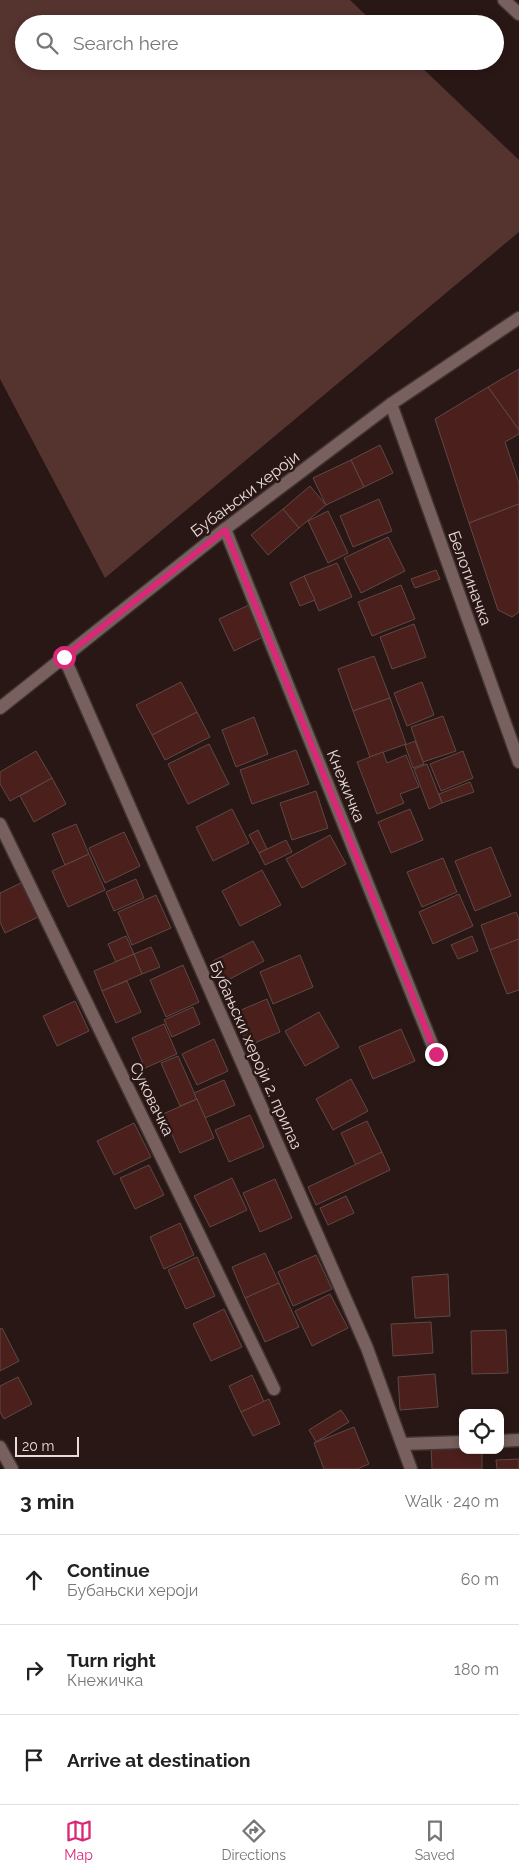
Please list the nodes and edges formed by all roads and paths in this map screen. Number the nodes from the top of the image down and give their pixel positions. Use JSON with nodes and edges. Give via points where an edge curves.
{"nodes":[{"id":1,"x":504,"y":0,"type":"edge"},
{"id":2,"x":519,"y":14,"type":"edge"},
{"id":3,"x":519,"y":318,"type":"edge"},
{"id":4,"x":391,"y":404,"type":"junction"},
{"id":5,"x":225,"y":530,"type":"junction"},
{"id":6,"x":64,"y":657,"type":"junction"},
{"id":7,"x":0,"y":708,"type":"edge"},
{"id":8,"x":519,"y":762,"type":"edge"},
{"id":9,"x":0,"y":824,"type":"edge"},
{"id":10,"x":436,"y":1054,"type":"dead end"},
{"id":11,"x":274,"y":1389,"type":"dead end"},
{"id":12,"x":519,"y":1440,"type":"edge"},
{"id":13,"x":504,"y":1441,"type":"edge"},
{"id":14,"x":459,"y":1442,"type":"edge"},
{"id":15,"x":402,"y":1444,"type":"junction"},
{"id":16,"x":0,"y":1447,"type":"edge"},
{"id":17,"x":12,"y":1469,"type":"edge"},
{"id":18,"x":411,"y":1469,"type":"edge"}],
"edges":[{"from":1,"to":2,"type":"street"},
{"from":3,"to":4,"type":"street","name":"Бубањски хероји"},
{"from":4,"to":5,"type":"street","name":"Бубањски хероји"},
{"from":4,"to":8,"type":"street","name":"Белотиначка"},
{"from":5,"to":6,"type":"street","name":"Бубањски хероји"},
{"from":5,"to":10,"type":"street","name":"Кнежичка"},
{"from":6,"to":7,"type":"street","name":"Бубањски хероји"},
{"from":6,"to":15,"type":"street","name":"Бубањски хероји 2. прилаз","via":[[367,1348]]},
{"from":9,"to":11,"type":"street","name":"Суковачка"},
{"from":12,"to":13,"type":"street"},
{"from":14,"to":15,"type":"street"},
{"from":15,"to":18,"type":"street","name":"Бубањски хероји 2. прилаз"},
{"from":16,"to":17,"type":"street"}]}
